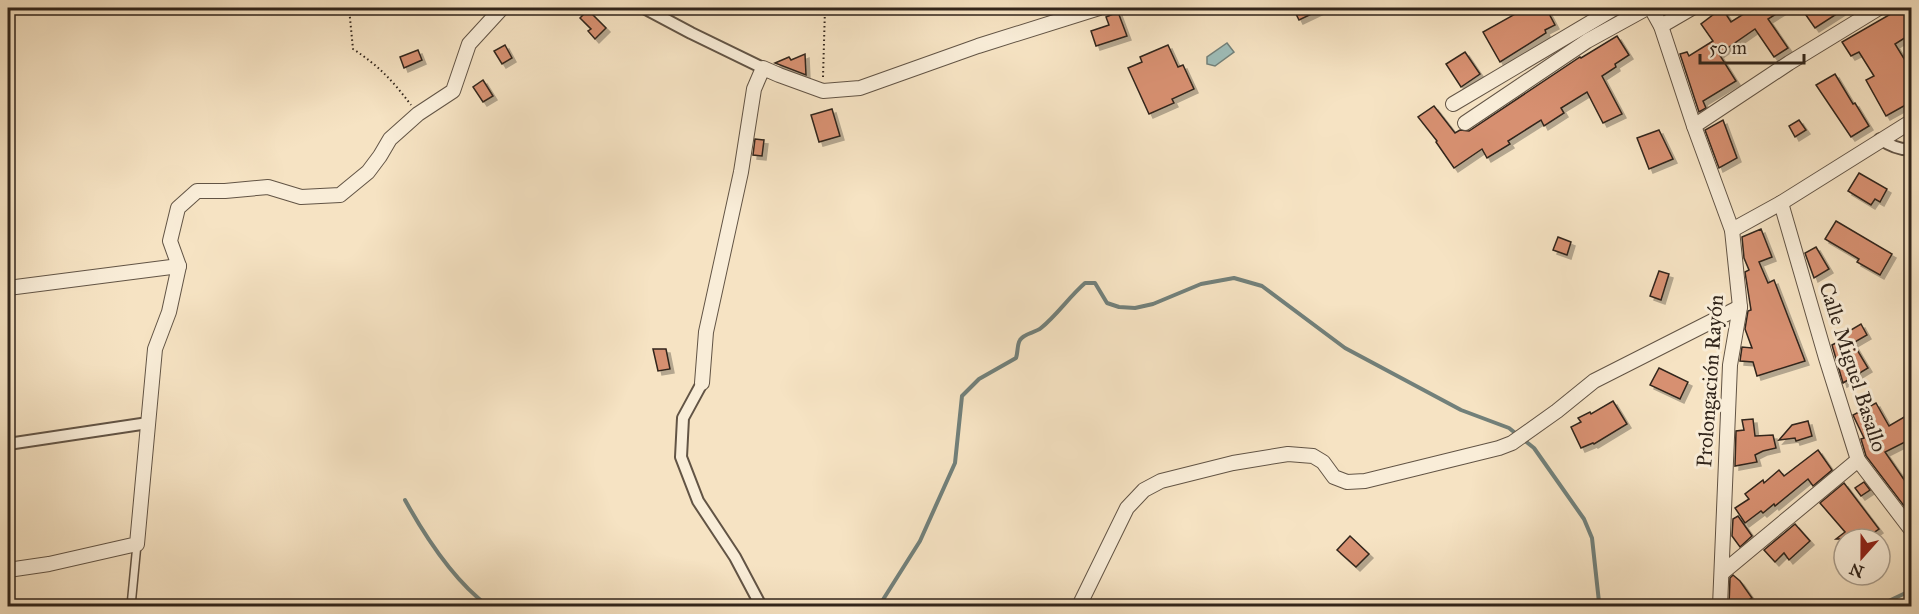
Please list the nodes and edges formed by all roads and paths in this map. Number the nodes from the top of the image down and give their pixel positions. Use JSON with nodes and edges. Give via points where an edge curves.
{"nodes":[{"id":1,"x":349,"y":8,"type":"edge"},
{"id":2,"x":502,"y":8,"type":"edge"},
{"id":3,"x":644,"y":8,"type":"edge"},
{"id":4,"x":825,"y":8,"type":"edge"},
{"id":5,"x":1099,"y":8,"type":"edge"},
{"id":6,"x":1615,"y":8,"type":"edge"},
{"id":7,"x":1649,"y":8,"type":"edge"},
{"id":8,"x":1692,"y":8,"type":"edge"},
{"id":9,"x":1879,"y":8,"type":"edge"},
{"id":10,"x":1661,"y":26,"type":"junction"},
{"id":11,"x":1583,"y":35,"type":"junction"},
{"id":12,"x":763,"y":68,"type":"junction"},
{"id":13,"x":823,"y":91,"type":"junction"},
{"id":14,"x":1453,"y":104,"type":"dead end"},
{"id":15,"x":418,"y":114,"type":"junction"},
{"id":16,"x":1911,"y":121,"type":"edge"},
{"id":17,"x":1465,"y":123,"type":"dead end"},
{"id":18,"x":1694,"y":126,"type":"junction"},
{"id":19,"x":1880,"y":139,"type":"junction"},
{"id":20,"x":1911,"y":149,"type":"edge"},
{"id":21,"x":1781,"y":203,"type":"junction"},
{"id":22,"x":1732,"y":230,"type":"junction"},
{"id":23,"x":179,"y":266,"type":"junction"},
{"id":24,"x":8,"y":288,"type":"edge"},
{"id":25,"x":1740,"y":307,"type":"junction"},
{"id":26,"x":702,"y":383,"type":"joint"},
{"id":27,"x":148,"y":423,"type":"junction"},
{"id":28,"x":8,"y":444,"type":"edge"},
{"id":29,"x":1858,"y":460,"type":"junction"},
{"id":30,"x":1911,"y":531,"type":"edge"},
{"id":31,"x":137,"y":544,"type":"junction"},
{"id":32,"x":8,"y":570,"type":"edge"},
{"id":33,"x":1722,"y":573,"type":"junction"},
{"id":34,"x":130,"y":606,"type":"edge"},
{"id":35,"x":761,"y":606,"type":"edge"},
{"id":36,"x":1079,"y":606,"type":"edge"},
{"id":37,"x":1720,"y":606,"type":"edge"}],
"edges":[{"from":1,"to":15,"type":"path","via":[[353,49],[377,64]]},
{"from":2,"to":15,"type":"street","via":[[470,44],[453,91]]},
{"from":3,"to":12,"type":"street"},
{"from":4,"to":13,"type":"path"},
{"from":5,"to":13,"type":"street","via":[[860,88]]},
{"from":6,"to":11,"type":"street"},
{"from":7,"to":10,"type":"street","name":"Prolongación Rayón"},
{"from":7,"to":11,"type":"street"},
{"from":8,"to":10,"type":"street"},
{"from":9,"to":18,"type":"street"},
{"from":10,"to":18,"type":"street","name":"Prolongación Rayón"},
{"from":11,"to":14,"type":"street"},
{"from":11,"to":17,"type":"street"},
{"from":12,"to":13,"type":"street"},
{"from":12,"to":26,"type":"street","via":[[754,89],[741,171],[706,332]]},
{"from":15,"to":23,"type":"street","via":[[390,139],[368,172],[340,195],[301,197],[268,187],[197,191],[178,208],[170,241]]},
{"from":16,"to":19,"type":"street"},
{"from":18,"to":22,"type":"street","name":"Prolongación Rayón"},
{"from":19,"to":20,"type":"street","via":[[1891,147]]},
{"from":19,"to":21,"type":"street"},
{"from":21,"to":22,"type":"street"},
{"from":21,"to":29,"type":"street","name":"Calle Miguel Basallo"},
{"from":22,"to":25,"type":"street","name":"Prolongación Rayón"},
{"from":23,"to":24,"type":"street"},
{"from":23,"to":27,"type":"street","via":[[169,312],[155,349]]},
{"from":25,"to":33,"type":"street","name":"Prolongación Rayón","via":[[1730,364]]},
{"from":25,"to":36,"type":"street","via":[[1594,381],[1512,443],[1499,448],[1365,481],[1347,482],[1334,477],[1323,462],[1312,456],[1288,454],[1161,481],[1144,490],[1128,507]]},
{"from":26,"to":35,"type":"street","via":[[682,418],[681,457],[698,501],[735,556]]},
{"from":27,"to":28,"type":"street"},
{"from":27,"to":31,"type":"street"},
{"from":29,"to":30,"type":"street","name":"Calle Miguel Basallo"},
{"from":29,"to":33,"type":"street"},
{"from":31,"to":32,"type":"street"},
{"from":31,"to":34,"type":"lane"},
{"from":33,"to":37,"type":"street","name":"Prolongación Rayón"}]}
